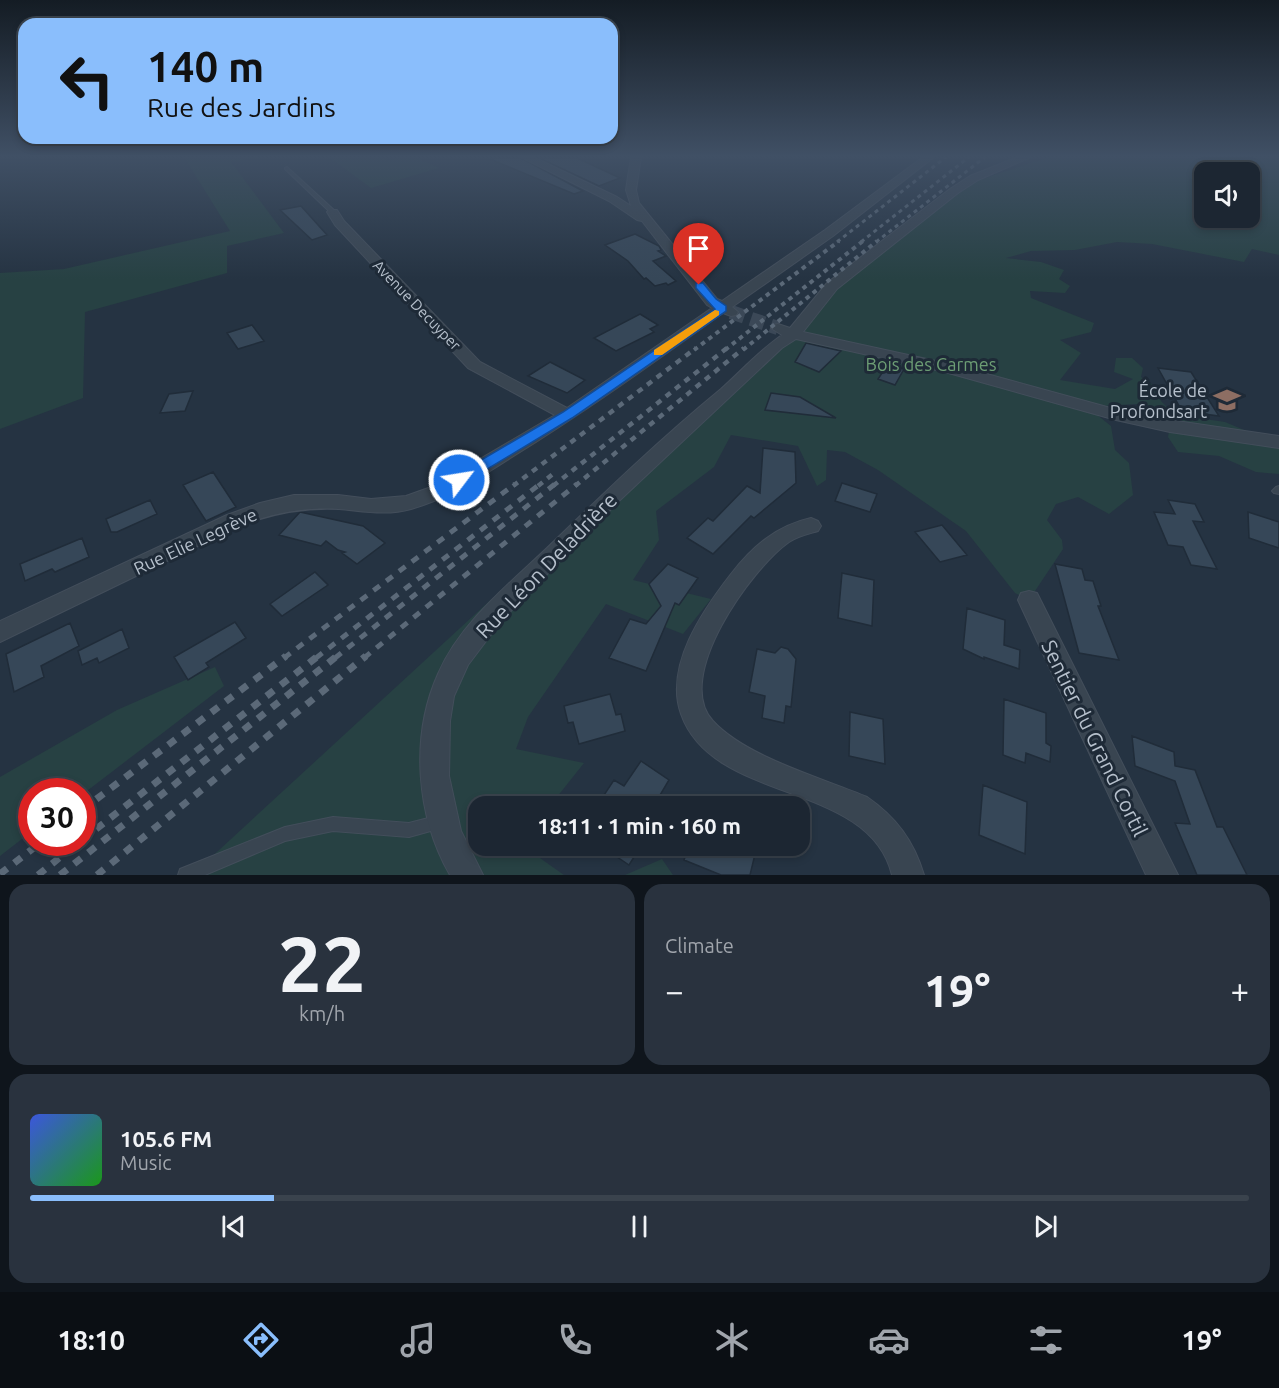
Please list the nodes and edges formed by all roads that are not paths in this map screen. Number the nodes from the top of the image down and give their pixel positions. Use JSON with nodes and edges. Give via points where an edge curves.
{"nodes":[{"id":1,"x":318,"y":198,"type":"edge"},
{"id":2,"x":611,"y":198,"type":"edge"},
{"id":3,"x":633,"y":198,"type":"edge"},
{"id":4,"x":876,"y":198,"type":"edge"},
{"id":5,"x":945,"y":198,"type":"edge"},
{"id":6,"x":333,"y":212,"type":"joint"},
{"id":7,"x":648,"y":222,"type":"junction"},
{"id":8,"x":721,"y":313,"type":"junction"},
{"id":9,"x":785,"y":331,"type":"junction"},
{"id":10,"x":568,"y":415,"type":"junction"},
{"id":11,"x":1279,"y":442,"type":"edge"},
{"id":12,"x":811,"y":526,"type":"dead end"},
{"id":13,"x":1029,"y":600,"type":"dead end"},
{"id":14,"x":0,"y":632,"type":"edge"},
{"id":15,"x":442,"y":821,"type":"junction"},
{"id":16,"x":186,"y":875,"type":"edge"},
{"id":17,"x":467,"y":875,"type":"edge"},
{"id":18,"x":908,"y":875,"type":"edge"},
{"id":19,"x":1162,"y":875,"type":"edge"}],
"edges":[{"from":1,"to":6,"type":"lane","name":"Avenue Decuyper"},
{"from":2,"to":7,"type":"street"},
{"from":3,"to":7,"type":"street"},
{"from":4,"to":8,"type":"street","name":"Rue Elie Legrève"},
{"from":5,"to":9,"type":"street","name":"Rue Léon Deladrière","via":[[832,286]]},
{"from":6,"to":10,"type":"street","name":"Avenue Decuyper","via":[[339,223],[474,365]]},
{"from":7,"to":8,"type":"street"},
{"from":8,"to":10,"type":"street","name":"Rue Elie Legrève"},
{"from":9,"to":11,"type":"street","via":[[948,368],[1116,415]]},
{"from":9,"to":15,"type":"street","name":"Rue Léon Deladrière","via":[[777,345],[640,469],[494,613],[470,642],[450,675],[437,716],[434,767]]},
{"from":10,"to":14,"type":"street","name":"Rue Elie Legrève","via":[[441,491],[408,502],[370,506],[314,501],[267,508],[234,520]]},
{"from":12,"to":18,"type":"street","via":[[787,534],[751,564],[706,633],[694,660],[689,688],[693,713],[709,737],[733,753],[873,818],[894,843]]},
{"from":13,"to":19,"type":"street","name":"Sentier du Grand Cortil"},
{"from":15,"to":16,"type":"lane","via":[[409,830],[333,824],[285,834]]},
{"from":15,"to":17,"type":"street","name":"Rue Léon Deladrière"}]}
